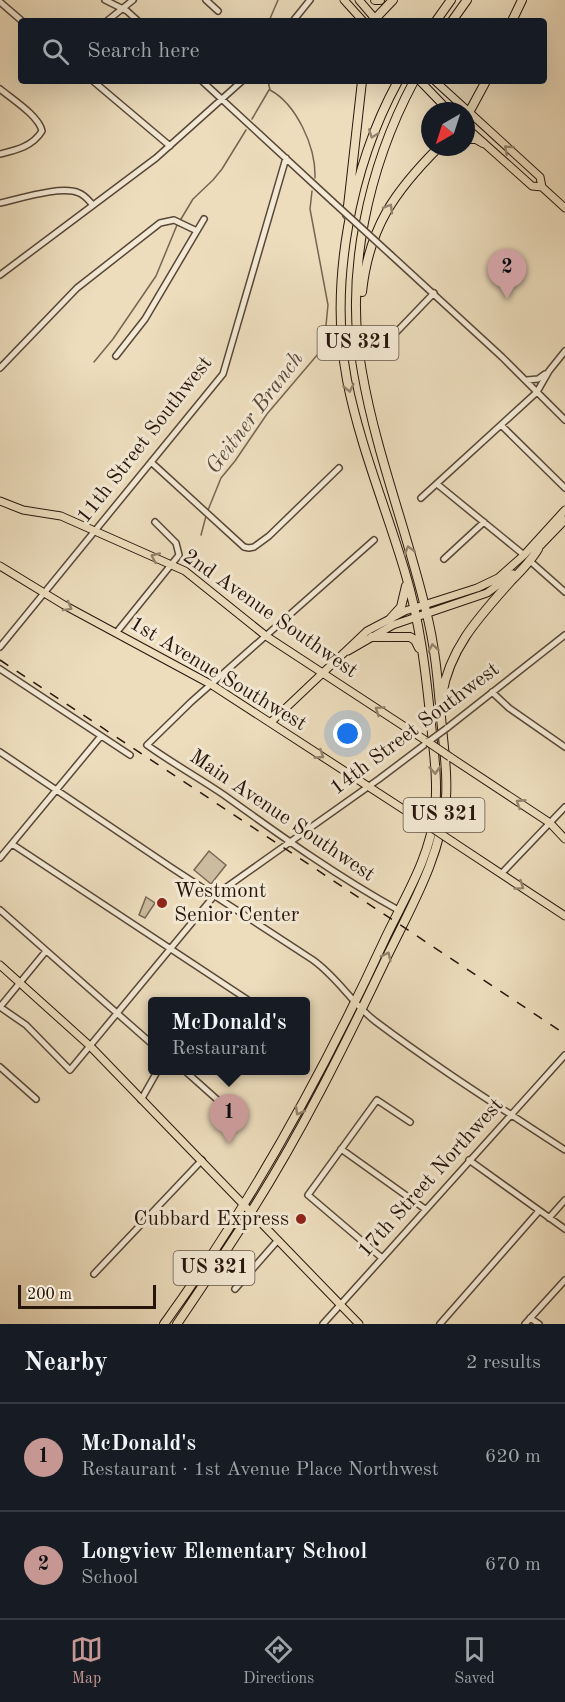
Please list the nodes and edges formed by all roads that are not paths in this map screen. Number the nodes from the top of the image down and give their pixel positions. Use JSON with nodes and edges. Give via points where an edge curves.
{"nodes":[{"id":1,"x":105,"y":0,"type":"edge"},
{"id":2,"x":133,"y":0,"type":"edge"},
{"id":3,"x":206,"y":0,"type":"edge"},
{"id":4,"x":310,"y":0,"type":"edge"},
{"id":5,"x":344,"y":0,"type":"edge"},
{"id":6,"x":359,"y":0,"type":"edge"},
{"id":7,"x":375,"y":0,"type":"edge"},
{"id":8,"x":380,"y":0,"type":"edge"},
{"id":9,"x":393,"y":0,"type":"edge"},
{"id":10,"x":451,"y":0,"type":"edge"},
{"id":11,"x":467,"y":0,"type":"edge"},
{"id":12,"x":522,"y":0,"type":"edge"},
{"id":13,"x":0,"y":2,"type":"edge"},
{"id":14,"x":122,"y":9,"type":"junction"},
{"id":15,"x":218,"y":11,"type":"dead end"},
{"id":16,"x":19,"y":18,"type":"edge"},
{"id":17,"x":111,"y":18,"type":"edge"},
{"id":18,"x":134,"y":18,"type":"edge"},
{"id":19,"x":295,"y":18,"type":"edge"},
{"id":20,"x":360,"y":18,"type":"edge"},
{"id":21,"x":372,"y":18,"type":"edge"},
{"id":22,"x":376,"y":18,"type":"edge"},
{"id":23,"x":438,"y":18,"type":"edge"},
{"id":24,"x":454,"y":18,"type":"edge"},
{"id":25,"x":513,"y":18,"type":"edge"},
{"id":26,"x":97,"y":84,"type":"edge"},
{"id":27,"x":205,"y":84,"type":"edge"},
{"id":28,"x":239,"y":84,"type":"edge"},
{"id":29,"x":362,"y":84,"type":"edge"},
{"id":30,"x":396,"y":84,"type":"edge"},
{"id":31,"x":412,"y":84,"type":"edge"},
{"id":32,"x":423,"y":84,"type":"edge"},
{"id":33,"x":438,"y":84,"type":"edge"},
{"id":34,"x":484,"y":84,"type":"edge"},
{"id":35,"x":0,"y":89,"type":"edge"},
{"id":36,"x":222,"y":100,"type":"junction"},
{"id":37,"x":441,"y":102,"type":"edge"},
{"id":38,"x":455,"y":102,"type":"edge"},
{"id":39,"x":475,"y":102,"type":"edge"},
{"id":40,"x":475,"y":122,"type":"edge"},
{"id":41,"x":475,"y":135,"type":"edge"},
{"id":42,"x":475,"y":141,"type":"edge"},
{"id":43,"x":483,"y":142,"type":"junction"},
{"id":44,"x":170,"y":146,"type":"junction"},
{"id":45,"x":0,"y":154,"type":"edge"},
{"id":46,"x":431,"y":156,"type":"edge"},
{"id":47,"x":286,"y":158,"type":"junction"},
{"id":48,"x":542,"y":187,"type":"junction"},
{"id":49,"x":0,"y":203,"type":"edge"},
{"id":50,"x":93,"y":206,"type":"junction"},
{"id":51,"x":565,"y":208,"type":"edge"},
{"id":52,"x":204,"y":219,"type":"dead end"},
{"id":53,"x":197,"y":231,"type":"junction"},
{"id":54,"x":344,"y":260,"type":"junction"},
{"id":55,"x":0,"y":274,"type":"edge"},
{"id":56,"x":434,"y":294,"type":"junction"},
{"id":57,"x":383,"y":346,"type":"dead end"},
{"id":58,"x":565,"y":351,"type":"edge"},
{"id":59,"x":116,"y":356,"type":"dead end"},
{"id":60,"x":0,"y":368,"type":"edge"},
{"id":61,"x":549,"y":371,"type":"junction"},
{"id":62,"x":525,"y":380,"type":"junction"},
{"id":63,"x":365,"y":387,"type":"junction"},
{"id":64,"x":537,"y":392,"type":"junction"},
{"id":65,"x":565,"y":420,"type":"edge"},
{"id":66,"x":501,"y":425,"type":"junction"},
{"id":67,"x":151,"y":462,"type":"junction"},
{"id":68,"x":339,"y":468,"type":"dead end"},
{"id":69,"x":437,"y":484,"type":"junction"},
{"id":70,"x":565,"y":488,"type":"edge"},
{"id":71,"x":421,"y":498,"type":"dead end"},
{"id":72,"x":0,"y":501,"type":"edge"},
{"id":73,"x":565,"y":510,"type":"edge"},
{"id":74,"x":565,"y":520,"type":"edge"},
{"id":75,"x":155,"y":522,"type":"dead end"},
{"id":76,"x":484,"y":522,"type":"junction"},
{"id":77,"x":96,"y":530,"type":"junction"},
{"id":78,"x":374,"y":540,"type":"dead end"},
{"id":79,"x":538,"y":549,"type":"junction"},
{"id":80,"x":527,"y":558,"type":"junction"},
{"id":81,"x":444,"y":559,"type":"dead end"},
{"id":82,"x":173,"y":565,"type":"junction"},
{"id":83,"x":0,"y":566,"type":"edge"},
{"id":84,"x":406,"y":573,"type":"junction"},
{"id":85,"x":565,"y":592,"type":"edge"},
{"id":86,"x":45,"y":594,"type":"junction"},
{"id":87,"x":426,"y":610,"type":"junction"},
{"id":88,"x":416,"y":613,"type":"junction"},
{"id":89,"x":391,"y":618,"type":"junction"},
{"id":90,"x":116,"y":633,"type":"junction"},
{"id":91,"x":565,"y":635,"type":"edge"},
{"id":92,"x":266,"y":636,"type":"junction"},
{"id":93,"x":372,"y":637,"type":"junction"},
{"id":94,"x":0,"y":647,"type":"edge"},
{"id":95,"x":348,"y":651,"type":"junction"},
{"id":96,"x":0,"y":669,"type":"edge"},
{"id":97,"x":426,"y":670,"type":"junction"},
{"id":98,"x":324,"y":674,"type":"junction"},
{"id":99,"x":212,"y":685,"type":"junction"},
{"id":100,"x":492,"y":692,"type":"junction"},
{"id":101,"x":440,"y":707,"type":"junction"},
{"id":102,"x":271,"y":722,"type":"junction"},
{"id":103,"x":101,"y":736,"type":"junction"},
{"id":104,"x":428,"y":742,"type":"junction"},
{"id":105,"x":565,"y":747,"type":"edge"},
{"id":106,"x":0,"y":752,"type":"edge"},
{"id":107,"x":130,"y":754,"type":"dead end"},
{"id":108,"x":369,"y":786,"type":"junction"},
{"id":109,"x":56,"y":789,"type":"junction"},
{"id":110,"x":565,"y":807,"type":"edge"},
{"id":111,"x":550,"y":823,"type":"junction"},
{"id":112,"x":564,"y":836,"type":"edge"},
{"id":113,"x":290,"y":841,"type":"junction"},
{"id":114,"x":12,"y":844,"type":"junction"},
{"id":115,"x":0,"y":858,"type":"edge"},
{"id":116,"x":502,"y":873,"type":"junction"},
{"id":117,"x":214,"y":896,"type":"junction"},
{"id":118,"x":0,"y":910,"type":"edge"},
{"id":119,"x":400,"y":911,"type":"junction"},
{"id":120,"x":563,"y":913,"type":"edge"},
{"id":121,"x":171,"y":949,"type":"junction"},
{"id":122,"x":46,"y":951,"type":"junction"},
{"id":123,"x":0,"y":965,"type":"edge"},
{"id":124,"x":20,"y":982,"type":"junction"},
{"id":125,"x":243,"y":997,"type":"edge"},
{"id":126,"x":359,"y":1006,"type":"junction"},
{"id":127,"x":0,"y":1007,"type":"edge"},
{"id":128,"x":117,"y":1014,"type":"junction"},
{"id":129,"x":148,"y":1040,"type":"edge"},
{"id":130,"x":90,"y":1046,"type":"junction"},
{"id":131,"x":565,"y":1055,"type":"edge"},
{"id":132,"x":0,"y":1067,"type":"edge"},
{"id":133,"x":156,"y":1075,"type":"edge"},
{"id":134,"x":189,"y":1075,"type":"edge"},
{"id":135,"x":36,"y":1099,"type":"dead end"},
{"id":136,"x":141,"y":1100,"type":"junction"},
{"id":137,"x":510,"y":1114,"type":"junction"},
{"id":138,"x":240,"y":1120,"type":"dead end"},
{"id":139,"x":410,"y":1122,"type":"dead end"},
{"id":140,"x":341,"y":1149,"type":"junction"},
{"id":141,"x":565,"y":1150,"type":"edge"},
{"id":142,"x":202,"y":1160,"type":"junction"},
{"id":143,"x":469,"y":1160,"type":"junction"},
{"id":144,"x":565,"y":1200,"type":"edge"},
{"id":145,"x":248,"y":1209,"type":"junction"},
{"id":146,"x":425,"y":1209,"type":"junction"},
{"id":147,"x":539,"y":1210,"type":"junction"},
{"id":148,"x":549,"y":1218,"type":"junction"},
{"id":149,"x":565,"y":1229,"type":"edge"},
{"id":150,"x":278,"y":1240,"type":"junction"},
{"id":151,"x":382,"y":1258,"type":"junction"},
{"id":152,"x":94,"y":1274,"type":"dead end"},
{"id":153,"x":565,"y":1280,"type":"edge"},
{"id":154,"x":235,"y":1289,"type":"dead end"},
{"id":155,"x":340,"y":1305,"type":"junction"},
{"id":156,"x":530,"y":1318,"type":"junction"},
{"id":157,"x":164,"y":1324,"type":"edge"},
{"id":158,"x":177,"y":1324,"type":"edge"},
{"id":159,"x":323,"y":1324,"type":"edge"},
{"id":160,"x":359,"y":1324,"type":"edge"},
{"id":161,"x":440,"y":1324,"type":"edge"},
{"id":162,"x":525,"y":1324,"type":"edge"},
{"id":163,"x":539,"y":1324,"type":"edge"}],
"edges":[{"from":1,"to":14,"type":"street"},
{"from":2,"to":14,"type":"street"},
{"from":3,"to":15,"type":"street"},
{"from":4,"to":19,"type":"street"},
{"from":5,"to":20,"type":"main road"},
{"from":6,"to":21,"type":"main road"},
{"from":7,"to":8,"type":"highway"},
{"from":9,"to":22,"type":"highway"},
{"from":10,"to":23,"type":"highway"},
{"from":11,"to":24,"type":"highway"},
{"from":12,"to":25,"type":"highway"},
{"from":13,"to":16,"type":"street"},
{"from":14,"to":17,"type":"street"},
{"from":14,"to":18,"type":"street"},
{"from":26,"to":44,"type":"street"},
{"from":27,"to":36,"type":"street"},
{"from":28,"to":36,"type":"street"},
{"from":29,"to":54,"type":"highway"},
{"from":30,"to":54,"type":"highway","number":"US 321","one_way":true,"via":[[368,147]]},
{"from":31,"to":63,"type":"highway","number":"US 321","via":[[378,167],[361,245],[357,319]]},
{"from":32,"to":37,"type":"main road"},
{"from":33,"to":38,"type":"main road"},
{"from":34,"to":39,"type":"highway"},
{"from":35,"to":45,"type":"street","via":[[34,118],[42,131],[25,147]]},
{"from":36,"to":44,"type":"street"},
{"from":36,"to":47,"type":"street"},
{"from":48,"to":40,"type":"main road","one_way":true,"via":[[540,177]]},
{"from":41,"to":43,"type":"main road"},
{"from":42,"to":43,"type":"highway"},
{"from":43,"to":48,"type":"main road","via":[[532,186]]},
{"from":44,"to":50,"type":"street"},
{"from":63,"to":46,"type":"highway","one_way":true,"via":[[361,304],[366,268],[387,210],[404,184]]},
{"from":47,"to":56,"type":"street","bridge":true},
{"from":47,"to":67,"type":"street","name":"11th Street Southwest","via":[[227,367]]},
{"from":48,"to":51,"type":"main road"},
{"from":49,"to":50,"type":"street","via":[[74,191]]},
{"from":50,"to":55,"type":"street"},
{"from":52,"to":53,"type":"street"},
{"from":53,"to":59,"type":"street","via":[[145,319]]},
{"from":53,"to":60,"type":"street","via":[[170,219],[160,223],[77,288]]},
{"from":54,"to":84,"type":"highway","number":"US 321","one_way":true,"via":[[341,321],[347,378],[358,429]]},
{"from":56,"to":57,"type":"street"},
{"from":56,"to":62,"type":"street"},
{"from":58,"to":61,"type":"street"},
{"from":61,"to":62,"type":"street","via":[[538,379]]},
{"from":61,"to":64,"type":"street"},
{"from":62,"to":64,"type":"street"},
{"from":87,"to":63,"type":"highway","number":"US 321","one_way":true},
{"from":64,"to":65,"type":"street"},
{"from":64,"to":66,"type":"street"},
{"from":66,"to":69,"type":"street"},
{"from":66,"to":70,"type":"street"},
{"from":67,"to":68,"type":"street","via":[[249,549],[269,536]]},
{"from":67,"to":77,"type":"street","name":"11th Street Southwest"},
{"from":69,"to":71,"type":"street"},
{"from":69,"to":76,"type":"street"},
{"from":72,"to":77,"type":"main road","name":"2nd Avenue Southwest","via":[[23,510],[61,516]]},
{"from":73,"to":80,"type":"main road"},
{"from":74,"to":79,"type":"main road"},
{"from":75,"to":82,"type":"street","via":[[178,548]]},
{"from":76,"to":80,"type":"street"},
{"from":76,"to":81,"type":"street"},
{"from":82,"to":77,"type":"main road","name":"2nd Avenue Southwest","one_way":true},
{"from":77,"to":86,"type":"street","name":"11th Street Southwest"},
{"from":78,"to":92,"type":"street"},
{"from":79,"to":80,"type":"highway"},
{"from":79,"to":87,"type":"main road","via":[[498,586],[478,596]]},
{"from":80,"to":85,"type":"street"},
{"from":80,"to":87,"type":"main road","via":[[491,582]]},
{"from":80,"to":101,"type":"highway","via":[[457,648],[445,676]]},
{"from":82,"to":90,"type":"street"},
{"from":82,"to":92,"type":"main road","name":"2nd Avenue Southwest"},
{"from":83,"to":86,"type":"main road","name":"1st Avenue Southwest"},
{"from":84,"to":88,"type":"highway","number":"US 321"},
{"from":84,"to":89,"type":"highway","via":[[404,601]]},
{"from":86,"to":90,"type":"main road","name":"1st Avenue Southwest","one_way":true},
{"from":86,"to":94,"type":"street","name":"11th Street Southwest"},
{"from":87,"to":88,"type":"main road"},
{"from":101,"to":87,"type":"highway","number":"US 321","one_way":true},
{"from":88,"to":89,"type":"main road"},
{"from":88,"to":93,"type":"main road"},
{"from":88,"to":97,"type":"highway","number":"US 321"},
{"from":89,"to":95,"type":"main road","via":[[357,639]]},
{"from":90,"to":99,"type":"main road","name":"1st Avenue Southwest"},
{"from":91,"to":100,"type":"street","name":"14th Street Southwest"},
{"from":92,"to":98,"type":"main road","name":"2nd Avenue Southwest"},
{"from":92,"to":99,"type":"street"},
{"from":93,"to":95,"type":"main road"},
{"from":93,"to":97,"type":"highway","via":[[410,637],[418,645]]},
{"from":95,"to":98,"type":"main road"},
{"from":96,"to":103,"type":"street"},
{"from":97,"to":119,"type":"highway","number":"US 321","one_way":true,"via":[[436,772],[435,813],[422,861]]},
{"from":98,"to":102,"type":"main road"},
{"from":104,"to":98,"type":"main road","name":"2nd Avenue Southwest","one_way":true},
{"from":99,"to":102,"type":"main road","name":"1st Avenue Southwest"},
{"from":99,"to":113,"type":"street","name":"Main Avenue Southwest","via":[[147,745]]},
{"from":100,"to":104,"type":"street","name":"14th Street Southwest","bridge":true},
{"from":100,"to":105,"type":"street"},
{"from":126,"to":101,"type":"highway","number":"US 321","one_way":true,"via":[[415,903],[439,842],[446,793]]},
{"from":102,"to":108,"type":"main road","name":"1st Avenue Southwest","one_way":true},
{"from":103,"to":107,"type":"street"},
{"from":103,"to":109,"type":"street"},
{"from":104,"to":108,"type":"street","name":"14th Street Southwest"},
{"from":111,"to":104,"type":"main road","name":"2nd Avenue Southwest","one_way":true,"bridge":true},
{"from":106,"to":109,"type":"street"},
{"from":108,"to":113,"type":"street","name":"14th Street Southwest"},
{"from":108,"to":116,"type":"main road","name":"1st Avenue Southwest","bridge":true},
{"from":109,"to":114,"type":"street"},
{"from":109,"to":117,"type":"street"},
{"from":110,"to":111,"type":"street"},
{"from":111,"to":112,"type":"main road","name":"2nd Avenue Southwest"},
{"from":111,"to":116,"type":"street"},
{"from":113,"to":117,"type":"street","name":"14th Street Southwest"},
{"from":113,"to":119,"type":"street","name":"Main Avenue Southwest"},
{"from":114,"to":115,"type":"street"},
{"from":114,"to":121,"type":"street"},
{"from":116,"to":120,"type":"main road","name":"1st Avenue Southwest","one_way":true},
{"from":117,"to":121,"type":"street","name":"14th Street Southwest"},
{"from":117,"to":126,"type":"street","via":[[319,964]]},
{"from":118,"to":122,"type":"street"},
{"from":119,"to":126,"type":"highway","number":"US 321"},
{"from":121,"to":125,"type":"street"},
{"from":121,"to":128,"type":"street","name":"14th Street Southwest"},
{"from":122,"to":124,"type":"street"},
{"from":122,"to":128,"type":"street"},
{"from":123,"to":124,"type":"main road"},
{"from":124,"to":127,"type":"street"},
{"from":124,"to":130,"type":"main road"},
{"from":126,"to":137,"type":"street"},
{"from":126,"to":145,"type":"highway","number":"US 321"},
{"from":127,"to":130,"type":"street","name":"14th Street Southwest","via":[[26,1026],[70,1070]]},
{"from":128,"to":129,"type":"street"},
{"from":128,"to":130,"type":"street","name":"14th Street Southwest"},
{"from":130,"to":136,"type":"main road"},
{"from":131,"to":137,"type":"street","name":"17th Street Northwest"},
{"from":132,"to":135,"type":"street"},
{"from":133,"to":136,"type":"street"},
{"from":134,"to":138,"type":"street"},
{"from":136,"to":142,"type":"main road"},
{"from":137,"to":141,"type":"street"},
{"from":137,"to":143,"type":"street","name":"17th Street Northwest"},
{"from":139,"to":140,"type":"street","via":[[377,1100]]},
{"from":140,"to":146,"type":"street"},
{"from":140,"to":151,"type":"street","via":[[308,1195]]},
{"from":142,"to":145,"type":"main road"},
{"from":142,"to":152,"type":"street"},
{"from":143,"to":146,"type":"street","name":"17th Street Northwest"},
{"from":143,"to":147,"type":"street"},
{"from":144,"to":148,"type":"street"},
{"from":145,"to":150,"type":"main road"},
{"from":145,"to":157,"type":"highway","number":"US 321"},
{"from":145,"to":158,"type":"highway","number":"US 321"},
{"from":146,"to":151,"type":"street","name":"17th Street Northwest"},
{"from":147,"to":148,"type":"street"},
{"from":147,"to":161,"type":"street"},
{"from":148,"to":149,"type":"street"},
{"from":150,"to":154,"type":"street"},
{"from":150,"to":155,"type":"main road"},
{"from":151,"to":155,"type":"street","name":"17th Street Northwest"},
{"from":153,"to":156,"type":"street"},
{"from":155,"to":159,"type":"street","name":"17th Street Northwest"},
{"from":155,"to":160,"type":"main road"},
{"from":156,"to":162,"type":"street"},
{"from":156,"to":163,"type":"street"}]}
